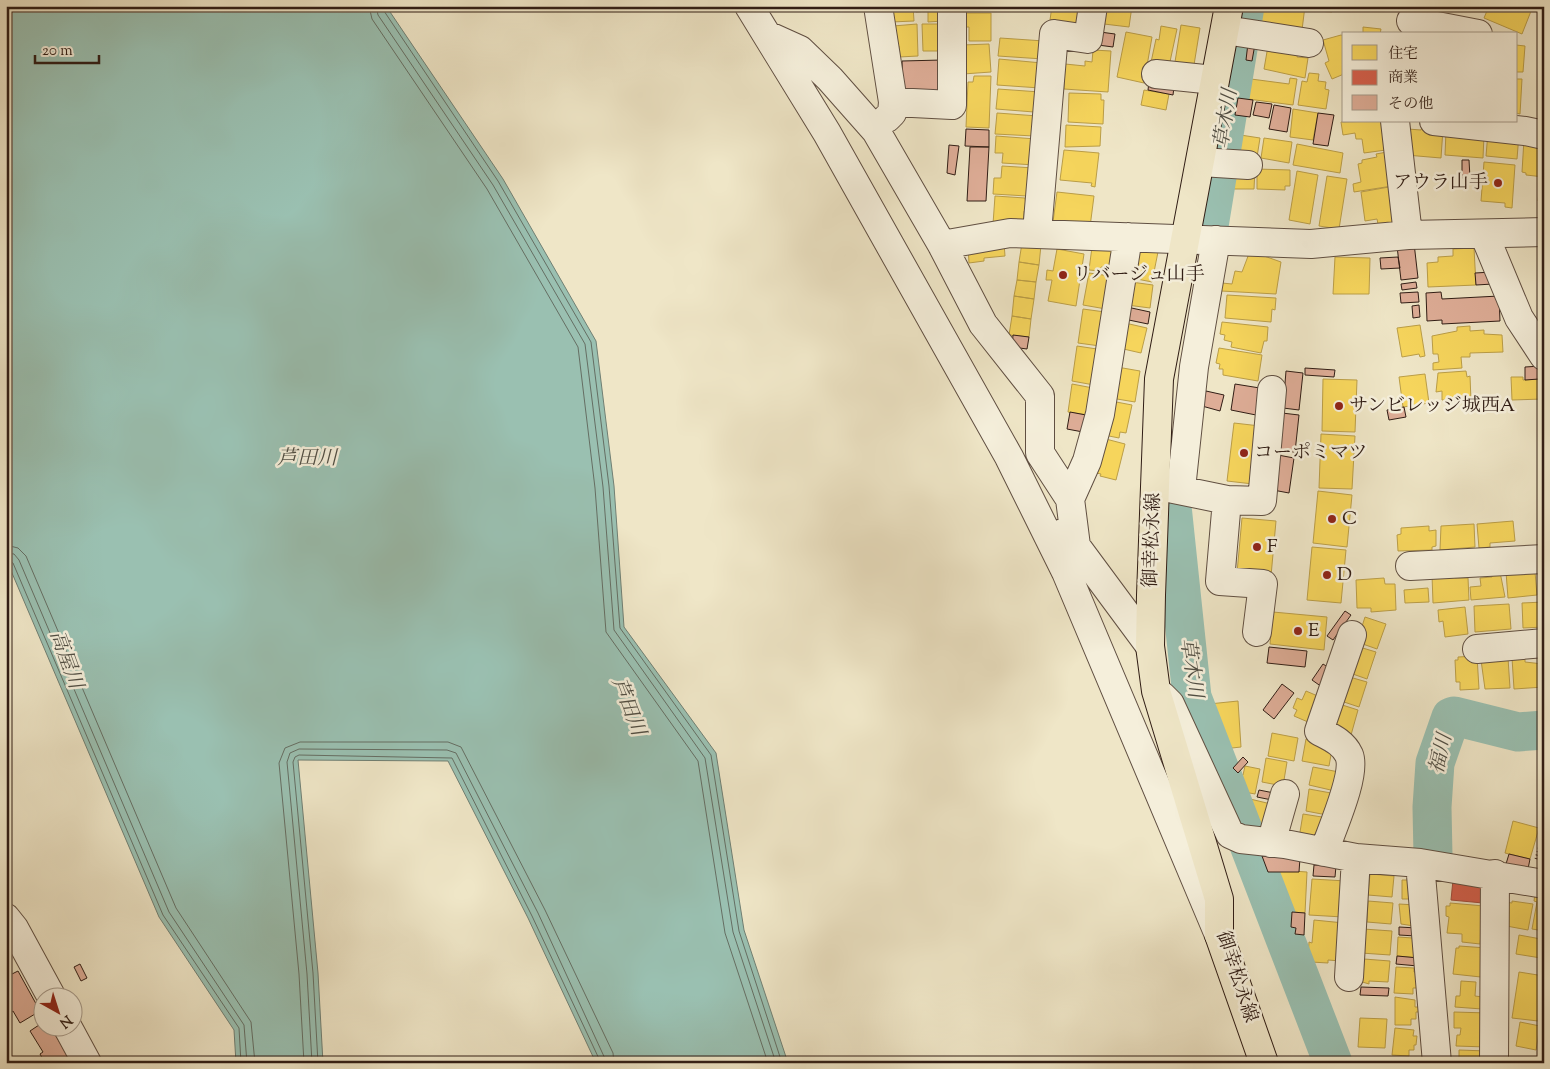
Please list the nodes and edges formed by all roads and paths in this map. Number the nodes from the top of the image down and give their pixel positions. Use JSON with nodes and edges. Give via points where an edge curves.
{"nodes":[{"id":1,"x":749,"y":6,"type":"edge"},
{"id":2,"x":878,"y":6,"type":"edge"},
{"id":3,"x":952,"y":6,"type":"edge"},
{"id":4,"x":1093,"y":6,"type":"edge"},
{"id":5,"x":1452,"y":17,"type":"edge"},
{"id":6,"x":1227,"y":18,"type":"edge"},
{"id":7,"x":1411,"y":21,"type":"dead end"},
{"id":8,"x":1475,"y":32,"type":"edge"},
{"id":9,"x":769,"y":36,"type":"junction"},
{"id":10,"x":1309,"y":43,"type":"dead end"},
{"id":11,"x":1156,"y":74,"type":"dead end"},
{"id":12,"x":1214,"y":80,"type":"junction"},
{"id":13,"x":893,"y":102,"type":"junction"},
{"id":14,"x":1395,"y":122,"type":"edge"},
{"id":15,"x":1443,"y":122,"type":"edge"},
{"id":16,"x":876,"y":131,"type":"junction"},
{"id":17,"x":1544,"y":135,"type":"edge"},
{"id":18,"x":1037,"y":232,"type":"junction"},
{"id":19,"x":1544,"y":232,"type":"edge"},
{"id":20,"x":1484,"y":234,"type":"junction"},
{"id":21,"x":1408,"y":235,"type":"junction"},
{"id":22,"x":1128,"y":236,"type":"junction"},
{"id":23,"x":1186,"y":240,"type":"junction"},
{"id":24,"x":1216,"y":240,"type":"junction"},
{"id":25,"x":942,"y":245,"type":"junction"},
{"id":26,"x":1544,"y":356,"type":"edge"},
{"id":27,"x":1272,"y":390,"type":"dead end"},
{"id":28,"x":1170,"y":487,"type":"junction"},
{"id":29,"x":1070,"y":499,"type":"junction"},
{"id":30,"x":1227,"y":500,"type":"junction"},
{"id":31,"x":1039,"y":517,"type":"junction"},
{"id":32,"x":1076,"y":546,"type":"junction"},
{"id":33,"x":1544,"y":559,"type":"edge"},
{"id":34,"x":1410,"y":566,"type":"dead end"},
{"id":35,"x":1257,"y":632,"type":"dead end"},
{"id":36,"x":1352,"y":635,"type":"dead end"},
{"id":37,"x":1544,"y":643,"type":"edge"},
{"id":38,"x":1150,"y":646,"type":"junction"},
{"id":39,"x":1477,"y":649,"type":"dead end"},
{"id":40,"x":1156,"y":691,"type":"junction"},
{"id":41,"x":1284,"y":794,"type":"dead end"},
{"id":42,"x":1255,"y":841,"type":"junction"},
{"id":43,"x":1324,"y":852,"type":"junction"},
{"id":44,"x":1356,"y":858,"type":"junction"},
{"id":45,"x":1420,"y":863,"type":"junction"},
{"id":46,"x":1494,"y":874,"type":"junction"},
{"id":47,"x":1544,"y":884,"type":"edge"},
{"id":48,"x":6,"y":918,"type":"edge"},
{"id":49,"x":1219,"y":935,"type":"junction"},
{"id":50,"x":1349,"y":977,"type":"dead end"},
{"id":51,"x":46,"y":986,"type":"edge"},
{"id":52,"x":72,"y":1036,"type":"edge"},
{"id":53,"x":87,"y":1063,"type":"edge"},
{"id":54,"x":1264,"y":1063,"type":"edge"},
{"id":55,"x":1437,"y":1063,"type":"edge"},
{"id":56,"x":1494,"y":1063,"type":"edge"}],
"edges":[{"from":1,"to":9,"type":"street"},
{"from":2,"to":13,"type":"street"},
{"from":3,"to":13,"type":"street","via":[[952,105]]},
{"from":4,"to":18,"type":"street","via":[[1088,39],[1054,34]]},
{"from":5,"to":7,"type":"street"},
{"from":5,"to":8,"type":"street"},
{"from":6,"to":10,"type":"street"},
{"from":6,"to":12,"type":"main road","name":"御幸松永線"},
{"from":9,"to":16,"type":"street","via":[[800,50]]},
{"from":9,"to":31,"type":"street","via":[[970,387]]},
{"from":11,"to":12,"type":"street"},
{"from":12,"to":23,"type":"main road","name":"御幸松永線","via":[[1223,164]]},
{"from":13,"to":16,"type":"street","via":[[892,113]]},
{"from":14,"to":21,"type":"street"},
{"from":15,"to":17,"type":"street"},
{"from":16,"to":25,"type":"street"},
{"from":18,"to":22,"type":"street"},
{"from":18,"to":25,"type":"street","via":[[1010,233]]},
{"from":19,"to":20,"type":"street"},
{"from":20,"to":21,"type":"street"},
{"from":20,"to":26,"type":"street","via":[[1519,318]]},
{"from":21,"to":24,"type":"street","via":[[1311,244]]},
{"from":22,"to":23,"type":"street"},
{"from":22,"to":29,"type":"street","via":[[1100,414],[1087,461]]},
{"from":23,"to":24,"type":"street"},
{"from":23,"to":28,"type":"main road","name":"御幸松永線","via":[[1159,379]]},
{"from":24,"to":28,"type":"street"},
{"from":25,"to":29,"type":"street","via":[[983,324],[1040,396],[1040,453]]},
{"from":27,"to":30,"type":"street","via":[[1262,501]]},
{"from":28,"to":30,"type":"street"},
{"from":28,"to":38,"type":"main road","name":"御幸松永線"},
{"from":29,"to":32,"type":"street"},
{"from":30,"to":35,"type":"street","via":[[1220,581],[1263,584]]},
{"from":31,"to":32,"type":"street","via":[[1065,534]]},
{"from":31,"to":49,"type":"street","via":[[1066,572]]},
{"from":32,"to":38,"type":"street"},
{"from":33,"to":34,"type":"street"},
{"from":36,"to":43,"type":"street","via":[[1319,731],[1340,743],[1349,755],[1350,772]]},
{"from":37,"to":39,"type":"street"},
{"from":38,"to":40,"type":"main road","name":"御幸松永線"},
{"from":40,"to":42,"type":"street","via":[[1170,704],[1230,834]]},
{"from":40,"to":49,"type":"main road","name":"御幸松永線","via":[[1219,900]]},
{"from":41,"to":42,"type":"street"},
{"from":42,"to":43,"type":"street"},
{"from":43,"to":44,"type":"street"},
{"from":44,"to":45,"type":"street"},
{"from":44,"to":50,"type":"street"},
{"from":45,"to":46,"type":"street"},
{"from":45,"to":55,"type":"street"},
{"from":46,"to":47,"type":"street"},
{"from":46,"to":56,"type":"street"},
{"from":48,"to":51,"type":"street"},
{"from":49,"to":54,"type":"main road","name":"御幸松永線"},
{"from":52,"to":53,"type":"street"}]}
